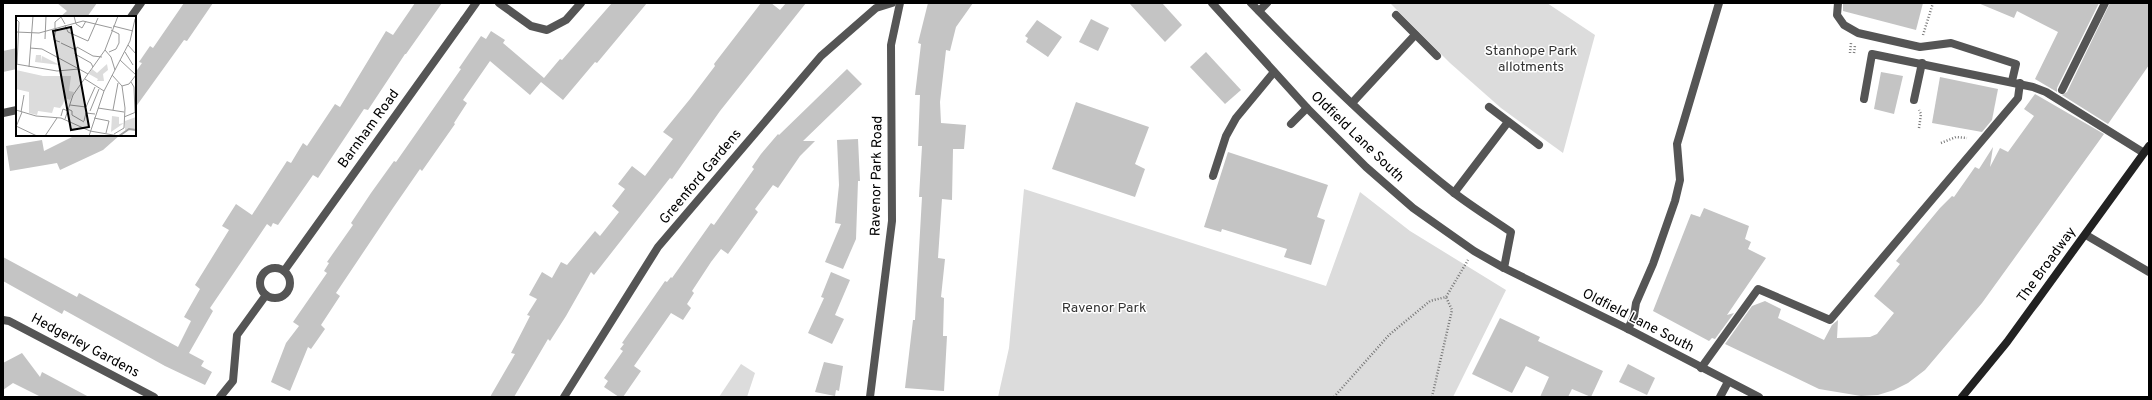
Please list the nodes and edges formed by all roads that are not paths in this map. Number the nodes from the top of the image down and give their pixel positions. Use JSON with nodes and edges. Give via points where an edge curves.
{"nodes":[{"id":1,"x":142,"y":3,"type":"edge"},
{"id":2,"x":476,"y":3,"type":"edge"},
{"id":3,"x":499,"y":3,"type":"edge"},
{"id":4,"x":581,"y":3,"type":"edge"},
{"id":5,"x":892,"y":3,"type":"edge"},
{"id":6,"x":900,"y":3,"type":"edge"},
{"id":7,"x":1212,"y":3,"type":"edge"},
{"id":8,"x":1251,"y":3,"type":"edge"},
{"id":9,"x":1267,"y":3,"type":"edge"},
{"id":10,"x":1719,"y":3,"type":"edge"},
{"id":11,"x":1838,"y":3,"type":"edge"},
{"id":12,"x":2105,"y":3,"type":"edge"},
{"id":13,"x":1259,"y":11,"type":"junction"},
{"id":14,"x":1396,"y":15,"type":"dead end"},
{"id":15,"x":132,"y":16,"type":"edge"},
{"id":16,"x":1416,"y":35,"type":"junction"},
{"id":17,"x":1437,"y":56,"type":"dead end"},
{"id":18,"x":1922,"y":63,"type":"junction"},
{"id":19,"x":1274,"y":72,"type":"junction"},
{"id":20,"x":2016,"y":82,"type":"junction"},
{"id":21,"x":2062,"y":90,"type":"dead end"},
{"id":22,"x":1864,"y":99,"type":"dead end"},
{"id":23,"x":1914,"y":100,"type":"road end"},
{"id":24,"x":1352,"y":104,"type":"junction"},
{"id":25,"x":1489,"y":107,"type":"dead end"},
{"id":26,"x":1307,"y":108,"type":"junction"},
{"id":27,"x":16,"y":110,"type":"edge"},
{"id":28,"x":3,"y":113,"type":"edge"},
{"id":29,"x":1508,"y":122,"type":"junction"},
{"id":30,"x":1291,"y":124,"type":"dead end"},
{"id":31,"x":1539,"y":145,"type":"dead end"},
{"id":32,"x":2149,"y":146,"type":"edge"},
{"id":33,"x":2144,"y":153,"type":"junction"},
{"id":34,"x":1213,"y":176,"type":"dead end"},
{"id":35,"x":1454,"y":193,"type":"junction"},
{"id":36,"x":2086,"y":235,"type":"junction"},
{"id":37,"x":1504,"y":268,"type":"junction"},
{"id":38,"x":284,"y":271,"type":"junction"},
{"id":39,"x":2149,"y":272,"type":"edge"},
{"id":40,"x":266,"y":295,"type":"junction"},
{"id":41,"x":3,"y":320,"type":"edge"},
{"id":42,"x":1628,"y":329,"type":"junction"},
{"id":43,"x":1701,"y":368,"type":"junction"},
{"id":44,"x":1728,"y":382,"type":"junction"},
{"id":45,"x":154,"y":397,"type":"edge"},
{"id":46,"x":220,"y":397,"type":"edge"},
{"id":47,"x":564,"y":397,"type":"edge"},
{"id":48,"x":870,"y":397,"type":"edge"},
{"id":49,"x":1720,"y":397,"type":"edge"},
{"id":50,"x":1759,"y":397,"type":"edge"},
{"id":51,"x":1962,"y":397,"type":"edge"}],
"edges":[{"from":1,"to":15,"type":"street"},
{"from":2,"to":38,"type":"street","name":"Barnham Road"},
{"from":3,"to":4,"type":"street","via":[[531,26],[547,30],[566,20]]},
{"from":5,"to":47,"type":"street","name":"Greenford Gardens","via":[[876,8],[821,56],[658,247]]},
{"from":6,"to":48,"type":"street","name":"Ravenor Park Road","via":[[891,45],[892,221]]},
{"from":7,"to":19,"type":"street","name":"Oldfield Lane South"},
{"from":8,"to":13,"type":"street","name":"Oldfield Lane South"},
{"from":9,"to":13,"type":"street"},
{"from":10,"to":42,"type":"street","via":[[1678,144],[1680,180],[1675,201]]},
{"from":11,"to":20,"type":"street","via":[[1837,15],[1844,25],[1858,34],[1920,47],[1951,43],[2016,64]]},
{"from":12,"to":21,"type":"street"},
{"from":13,"to":24,"type":"street","name":"Oldfield Lane South"},
{"from":14,"to":16,"type":"street"},
{"from":16,"to":17,"type":"street"},
{"from":16,"to":24,"type":"street"},
{"from":18,"to":20,"type":"street"},
{"from":18,"to":22,"type":"street","via":[[1872,54]]},
{"from":18,"to":23,"type":"street"},
{"from":19,"to":26,"type":"street","name":"Oldfield Lane South"},
{"from":19,"to":34,"type":"street","via":[[1236,118],[1226,136]]},
{"from":20,"to":33,"type":"street","via":[[2046,92]]},
{"from":20,"to":43,"type":"street","via":[[2018,98],[1830,320],[1758,289]]},
{"from":24,"to":35,"type":"street","name":"Oldfield Lane South"},
{"from":25,"to":29,"type":"street"},
{"from":26,"to":30,"type":"street"},
{"from":26,"to":37,"type":"street","name":"Oldfield Lane South","via":[[1366,167],[1412,208],[1474,251]]},
{"from":27,"to":28,"type":"street"},
{"from":29,"to":31,"type":"street"},
{"from":29,"to":35,"type":"street"},
{"from":32,"to":33,"type":"main road","name":"The Broadway"},
{"from":33,"to":36,"type":"main road","name":"The Broadway"},
{"from":35,"to":37,"type":"street","name":"Oldfield Lane South","via":[[1511,232]]},
{"from":36,"to":39,"type":"street"},
{"from":36,"to":51,"type":"main road","name":"The Broadway","via":[[2007,342]]},
{"from":37,"to":42,"type":"street","name":"Oldfield Lane South"},
{"from":38,"to":40,"type":"street","via":[[274,268],[265,272],[261,287]]},
{"from":38,"to":40,"type":"street","via":[[289,278],[287,292],[275,298]]},
{"from":40,"to":46,"type":"street","via":[[237,335],[233,382]]},
{"from":41,"to":45,"type":"street","name":"Hedgerley Gardens"},
{"from":42,"to":43,"type":"street","name":"Oldfield Lane South"},
{"from":43,"to":44,"type":"street","name":"Oldfield Lane South"},
{"from":44,"to":49,"type":"street"},
{"from":44,"to":50,"type":"street","name":"Oldfield Lane South"}]}
